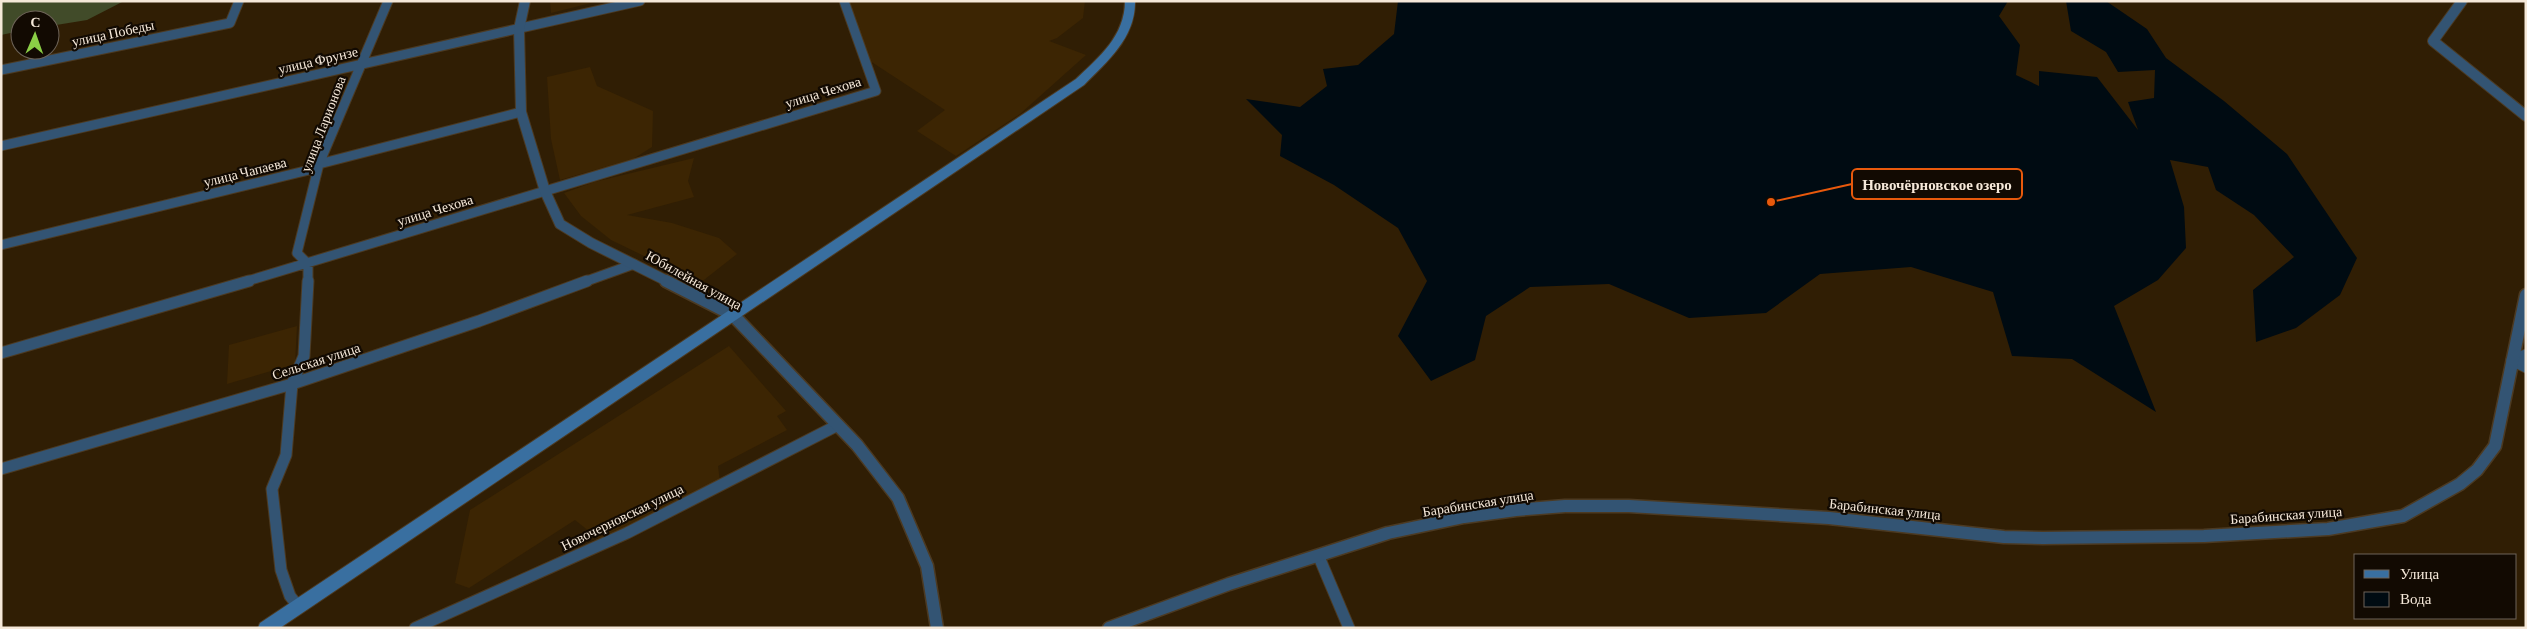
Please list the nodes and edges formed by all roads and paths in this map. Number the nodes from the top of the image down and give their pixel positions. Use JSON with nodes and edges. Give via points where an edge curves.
{"nodes":[{"id":1,"x":239,"y":1,"type":"edge"},
{"id":2,"x":388,"y":1,"type":"edge"},
{"id":3,"x":525,"y":1,"type":"edge"},
{"id":4,"x":640,"y":1,"type":"edge"},
{"id":5,"x":844,"y":1,"type":"edge"},
{"id":6,"x":1130,"y":1,"type":"edge"},
{"id":7,"x":2462,"y":1,"type":"edge"},
{"id":8,"x":519,"y":29,"type":"junction"},
{"id":9,"x":362,"y":64,"type":"junction"},
{"id":10,"x":1,"y":70,"type":"edge"},
{"id":11,"x":521,"y":112,"type":"junction"},
{"id":12,"x":2526,"y":116,"type":"edge"},
{"id":13,"x":1,"y":146,"type":"edge"},
{"id":14,"x":319,"y":164,"type":"junction"},
{"id":15,"x":545,"y":191,"type":"junction"},
{"id":16,"x":1,"y":246,"type":"edge"},
{"id":17,"x":308,"y":264,"type":"junction"},
{"id":18,"x":634,"y":264,"type":"junction"},
{"id":19,"x":2526,"y":295,"type":"edge"},
{"id":20,"x":733,"y":315,"type":"junction"},
{"id":21,"x":1,"y":353,"type":"edge"},
{"id":22,"x":2526,"y":355,"type":"edge"},
{"id":23,"x":2512,"y":360,"type":"junction"},
{"id":24,"x":2526,"y":367,"type":"edge"},
{"id":25,"x":292,"y":384,"type":"junction"},
{"id":26,"x":838,"y":425,"type":"junction"},
{"id":27,"x":1,"y":469,"type":"edge"},
{"id":28,"x":1319,"y":557,"type":"junction"},
{"id":29,"x":298,"y":606,"type":"junction"},
{"id":30,"x":266,"y":628,"type":"edge"},
{"id":31,"x":415,"y":628,"type":"edge"},
{"id":32,"x":937,"y":628,"type":"edge"},
{"id":33,"x":1109,"y":628,"type":"edge"},
{"id":34,"x":1349,"y":628,"type":"edge"}],
"edges":[{"from":1,"to":10,"type":"street","name":"улица Победы","via":[[230,23]]},
{"from":2,"to":9,"type":"street","name":"улица Ларионова"},
{"from":3,"to":8,"type":"street","name":"Юбилейная улица"},
{"from":4,"to":8,"type":"street","name":"улица Фрунзе"},
{"from":5,"to":15,"type":"street","name":"улица Чехова","via":[[876,91]]},
{"from":6,"to":20,"type":"main road","via":[[1125,30],[1105,58],[1080,82]]},
{"from":7,"to":12,"type":"street","via":[[2433,41]]},
{"from":8,"to":9,"type":"street","name":"улица Фрунзе"},
{"from":8,"to":11,"type":"street","name":"Юбилейная улица"},
{"from":9,"to":13,"type":"street","name":"улица Фрунзе"},
{"from":9,"to":14,"type":"street","name":"улица Ларионова"},
{"from":11,"to":14,"type":"street","name":"улица Чапаева"},
{"from":11,"to":15,"type":"street","name":"Юбилейная улица"},
{"from":14,"to":16,"type":"street","name":"улица Чапаева","via":[[309,170]]},
{"from":14,"to":17,"type":"street","name":"улица Ларионова","via":[[297,253]]},
{"from":15,"to":17,"type":"street","name":"улица Чехова"},
{"from":15,"to":18,"type":"street","name":"Юбилейная улица","via":[[560,224]]},
{"from":17,"to":21,"type":"street","name":"улица Чехова"},
{"from":17,"to":25,"type":"street","name":"улица Ларионова","via":[[304,356]]},
{"from":18,"to":20,"type":"street","name":"Юбилейная улица"},
{"from":18,"to":25,"type":"street","name":"Сельская улица"},
{"from":19,"to":23,"type":"street","name":"Барабинская улица"},
{"from":20,"to":26,"type":"street","name":"Юбилейная улица"},
{"from":20,"to":29,"type":"main road"},
{"from":22,"to":23,"type":"street"},
{"from":23,"to":24,"type":"street"},
{"from":23,"to":28,"type":"street","name":"Барабинская улица","via":[[2495,446],[2477,470],[2460,484],[2403,516],[2365,523],[2328,529],[2204,536],[2004,537],[1828,518],[1629,506],[1565,506],[1464,517],[1388,533]]},
{"from":25,"to":27,"type":"street","name":"Сельская улица"},
{"from":25,"to":29,"type":"street","name":"улица Ларионова","via":[[286,455],[272,489],[281,570],[290,596]]},
{"from":26,"to":31,"type":"street","name":"Новочерновская улица","via":[[627,533]]},
{"from":26,"to":32,"type":"street","name":"Юбилейная улица","via":[[898,498],[927,566]]},
{"from":28,"to":33,"type":"street","name":"Барабинская улица","via":[[1229,584]]},
{"from":28,"to":34,"type":"street"},
{"from":29,"to":30,"type":"main road"}]}
